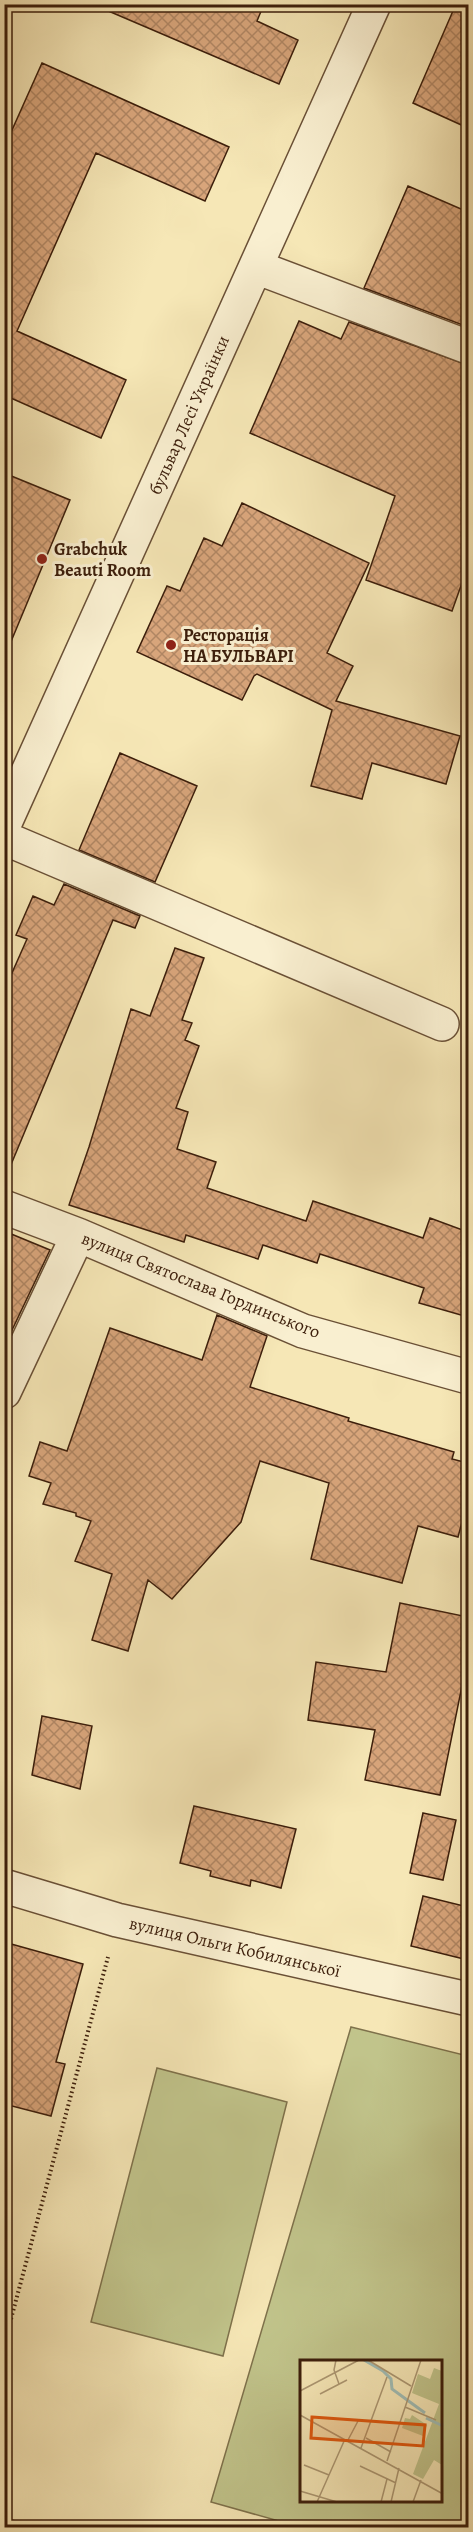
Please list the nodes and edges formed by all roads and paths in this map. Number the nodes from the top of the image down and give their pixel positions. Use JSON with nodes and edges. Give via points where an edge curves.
{"nodes":[{"id":1,"x":374,"y":4,"type":"edge"},
{"id":2,"x":256,"y":267,"type":"junction"},
{"id":3,"x":468,"y":347,"type":"edge"},
{"id":4,"x":16,"y":768,"type":"edge"},
{"id":5,"x":4,"y":825,"type":"edge"},
{"id":6,"x":4,"y":838,"type":"edge"},
{"id":7,"x":442,"y":1024,"type":"dead end"},
{"id":8,"x":4,"y":1207,"type":"edge"},
{"id":9,"x":78,"y":1235,"type":"junction"},
{"id":10,"x":468,"y":1377,"type":"edge"},
{"id":11,"x":4,"y":1392,"type":"edge"},
{"id":12,"x":4,"y":1886,"type":"edge"},
{"id":13,"x":117,"y":1920,"type":"junction"},
{"id":14,"x":468,"y":1999,"type":"edge"},
{"id":15,"x":4,"y":2345,"type":"edge"}],
"edges":[{"from":1,"to":2,"type":"street","name":"бульвар Лесі Українки"},
{"from":2,"to":3,"type":"street"},
{"from":2,"to":4,"type":"street","name":"бульвар Лесі Українки"},
{"from":4,"to":5,"type":"street","name":"бульвар Лесі Українки"},
{"from":6,"to":7,"type":"street"},
{"from":8,"to":9,"type":"street","name":"вулиця Святослава Гординського"},
{"from":9,"to":10,"type":"street","name":"вулиця Святослава Гординського","via":[[303,1330]]},
{"from":9,"to":11,"type":"street"},
{"from":12,"to":13,"type":"street","name":"вулиця Ольги Кобилянської"},
{"from":13,"to":14,"type":"street","name":"вулиця Ольги Кобилянської"},
{"from":13,"to":15,"type":"path"}]}
